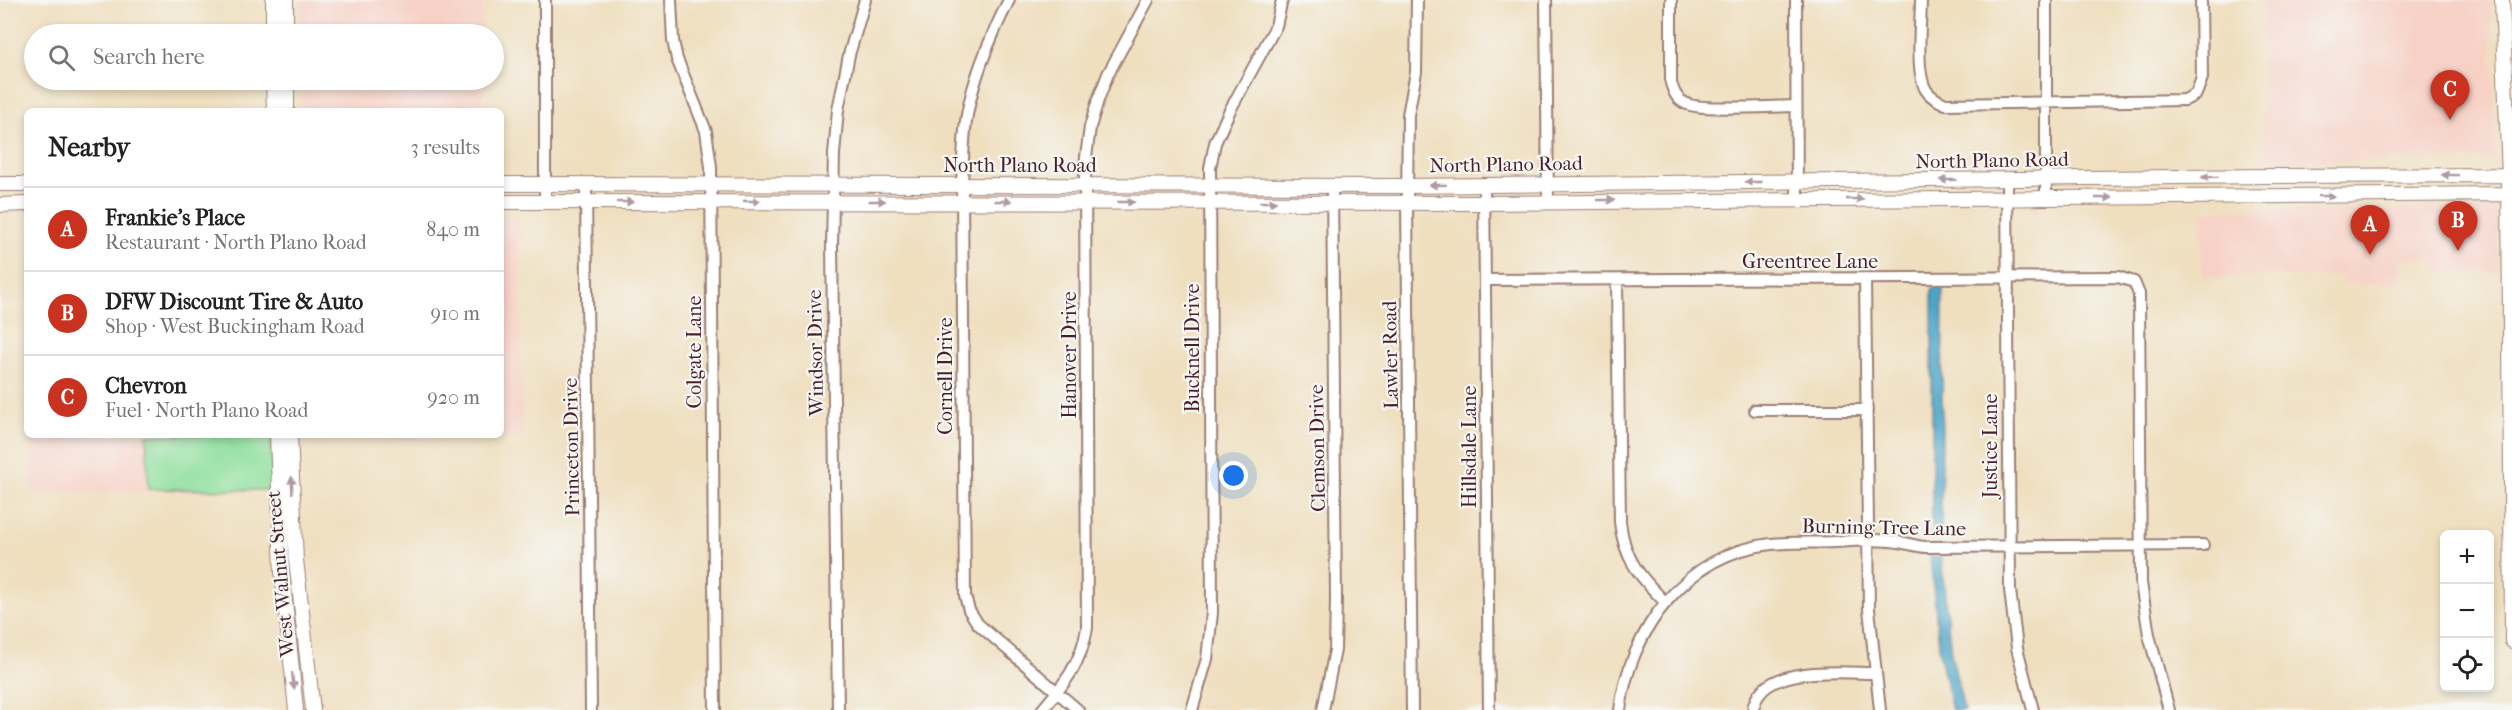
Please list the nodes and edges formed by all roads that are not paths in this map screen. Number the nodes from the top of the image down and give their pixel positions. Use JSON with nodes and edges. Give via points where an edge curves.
{"nodes":[{"id":1,"x":273,"y":0,"type":"edge"},
{"id":2,"x":286,"y":0,"type":"edge"},
{"id":3,"x":544,"y":0,"type":"edge"},
{"id":4,"x":671,"y":0,"type":"edge"},
{"id":5,"x":865,"y":0,"type":"edge"},
{"id":6,"x":1009,"y":0,"type":"edge"},
{"id":7,"x":1148,"y":0,"type":"edge"},
{"id":8,"x":1282,"y":0,"type":"edge"},
{"id":9,"x":1417,"y":0,"type":"edge"},
{"id":10,"x":1546,"y":0,"type":"edge"},
{"id":11,"x":1671,"y":0,"type":"edge"},
{"id":12,"x":1796,"y":0,"type":"edge"},
{"id":13,"x":1921,"y":0,"type":"edge"},
{"id":14,"x":2046,"y":0,"type":"edge"},
{"id":15,"x":2201,"y":0,"type":"edge"},
{"id":16,"x":2502,"y":0,"type":"edge"},
{"id":17,"x":273,"y":24,"type":"edge"},
{"id":18,"x":286,"y":24,"type":"edge"},
{"id":19,"x":273,"y":90,"type":"edge"},
{"id":20,"x":287,"y":90,"type":"edge"},
{"id":21,"x":2047,"y":103,"type":"junction"},
{"id":22,"x":1796,"y":106,"type":"junction"},
{"id":23,"x":274,"y":108,"type":"edge"},
{"id":24,"x":287,"y":108,"type":"edge"},
{"id":25,"x":2510,"y":176,"type":"edge"},
{"id":26,"x":2046,"y":179,"type":"junction"},
{"id":27,"x":2007,"y":180,"type":"junction"},
{"id":28,"x":1548,"y":182,"type":"junction"},
{"id":29,"x":1797,"y":182,"type":"junction"},
{"id":30,"x":545,"y":183,"type":"junction"},
{"id":31,"x":0,"y":184,"type":"edge"},
{"id":32,"x":24,"y":184,"type":"edge"},
{"id":33,"x":504,"y":184,"type":"edge"},
{"id":34,"x":586,"y":184,"type":"junction"},
{"id":35,"x":711,"y":184,"type":"junction"},
{"id":36,"x":1085,"y":184,"type":"junction"},
{"id":37,"x":1210,"y":184,"type":"junction"},
{"id":38,"x":1484,"y":184,"type":"junction"},
{"id":39,"x":962,"y":185,"type":"junction"},
{"id":40,"x":1332,"y":185,"type":"junction"},
{"id":41,"x":834,"y":186,"type":"junction"},
{"id":42,"x":1407,"y":186,"type":"junction"},
{"id":43,"x":2511,"y":194,"type":"edge"},
{"id":44,"x":2008,"y":198,"type":"junction"},
{"id":45,"x":2046,"y":198,"type":"junction"},
{"id":46,"x":1797,"y":199,"type":"junction"},
{"id":47,"x":711,"y":201,"type":"junction"},
{"id":48,"x":833,"y":201,"type":"junction"},
{"id":49,"x":962,"y":201,"type":"junction"},
{"id":50,"x":1086,"y":201,"type":"junction"},
{"id":51,"x":1548,"y":201,"type":"junction"},
{"id":52,"x":504,"y":202,"type":"edge"},
{"id":53,"x":545,"y":202,"type":"junction"},
{"id":54,"x":586,"y":202,"type":"junction"},
{"id":55,"x":1209,"y":202,"type":"junction"},
{"id":56,"x":1333,"y":202,"type":"junction"},
{"id":57,"x":1407,"y":202,"type":"junction"},
{"id":58,"x":1485,"y":203,"type":"junction"},
{"id":59,"x":24,"y":204,"type":"edge"},
{"id":60,"x":0,"y":205,"type":"edge"},
{"id":61,"x":2008,"y":277,"type":"junction"},
{"id":62,"x":1865,"y":279,"type":"junction"},
{"id":63,"x":1486,"y":280,"type":"junction"},
{"id":64,"x":1617,"y":280,"type":"junction"},
{"id":65,"x":2511,"y":314,"type":"edge"},
{"id":66,"x":1755,"y":410,"type":"dead end"},
{"id":67,"x":1867,"y":410,"type":"junction"},
{"id":68,"x":277,"y":438,"type":"edge"},
{"id":69,"x":290,"y":438,"type":"edge"},
{"id":70,"x":2511,"y":448,"type":"edge"},
{"id":71,"x":1868,"y":541,"type":"junction"},
{"id":72,"x":2203,"y":545,"type":"dead end"},
{"id":73,"x":2140,"y":546,"type":"junction"},
{"id":74,"x":2009,"y":547,"type":"junction"},
{"id":75,"x":1666,"y":603,"type":"junction"},
{"id":76,"x":2512,"y":641,"type":"edge"},
{"id":77,"x":1875,"y":673,"type":"junction"},
{"id":78,"x":1058,"y":693,"type":"junction"},
{"id":79,"x":297,"y":710,"type":"edge"},
{"id":80,"x":312,"y":710,"type":"edge"},
{"id":81,"x":591,"y":710,"type":"edge"},
{"id":82,"x":715,"y":710,"type":"edge"},
{"id":83,"x":838,"y":710,"type":"edge"},
{"id":84,"x":1042,"y":710,"type":"edge"},
{"id":85,"x":1078,"y":710,"type":"edge"},
{"id":86,"x":1192,"y":710,"type":"edge"},
{"id":87,"x":1323,"y":710,"type":"edge"},
{"id":88,"x":1412,"y":710,"type":"edge"},
{"id":89,"x":1489,"y":710,"type":"edge"},
{"id":90,"x":1620,"y":710,"type":"edge"},
{"id":91,"x":1753,"y":710,"type":"edge"},
{"id":92,"x":1880,"y":710,"type":"edge"},
{"id":93,"x":2033,"y":710,"type":"edge"},
{"id":94,"x":2169,"y":710,"type":"edge"}],
"edges":[{"from":1,"to":17,"type":"main road"},
{"from":2,"to":18,"type":"main road"},
{"from":3,"to":30,"type":"street"},
{"from":4,"to":35,"type":"street","name":"Colgate Lane","via":[[673,41],[706,131]]},
{"from":5,"to":41,"type":"street","name":"Windsor Drive","via":[[838,110]]},
{"from":6,"to":39,"type":"street","name":"Cornell Drive","via":[[993,31],[967,114]]},
{"from":7,"to":36,"type":"street","name":"Hanover Drive","via":[[1098,100],[1090,127]]},
{"from":8,"to":37,"type":"street","name":"Bucknell Drive","via":[[1276,26],[1215,143]]},
{"from":9,"to":42,"type":"street","name":"Lawler Road"},
{"from":10,"to":28,"type":"street"},
{"from":11,"to":22,"type":"street","via":[[1671,83],[1679,99],[1696,106]]},
{"from":12,"to":22,"type":"street"},
{"from":13,"to":21,"type":"street","via":[[1921,76],[1932,97],[1946,104]]},
{"from":14,"to":21,"type":"street"},
{"from":15,"to":21,"type":"street","via":[[2202,78],[2196,94],[2173,101]]},
{"from":16,"to":25,"type":"main road"},
{"from":19,"to":23,"type":"main road"},
{"from":20,"to":24,"type":"main road"},
{"from":21,"to":26,"type":"street"},
{"from":22,"to":29,"type":"street"},
{"from":25,"to":26,"type":"main road","name":"North Plano Road","one_way":true},
{"from":25,"to":43,"type":"main road"},
{"from":26,"to":27,"type":"main road","name":"North Plano Road"},
{"from":26,"to":45,"type":"street"},
{"from":27,"to":29,"type":"main road","name":"North Plano Road","one_way":true},
{"from":27,"to":44,"type":"street","name":"Justice Lane"},
{"from":29,"to":28,"type":"main road","name":"North Plano Road","one_way":true},
{"from":28,"to":38,"type":"main road","name":"North Plano Road"},
{"from":28,"to":51,"type":"street"},
{"from":29,"to":46,"type":"street"},
{"from":30,"to":33,"type":"main road","name":"North Plano Road"},
{"from":30,"to":34,"type":"main road","name":"North Plano Road"},
{"from":30,"to":53,"type":"street"},
{"from":31,"to":32,"type":"main road"},
{"from":34,"to":35,"type":"main road","name":"North Plano Road"},
{"from":34,"to":54,"type":"street","name":"Princeton Drive"},
{"from":35,"to":41,"type":"main road","name":"North Plano Road"},
{"from":35,"to":47,"type":"street","name":"Colgate Lane"},
{"from":36,"to":37,"type":"main road","name":"North Plano Road"},
{"from":36,"to":39,"type":"main road","name":"North Plano Road"},
{"from":36,"to":50,"type":"street","name":"Hanover Drive"},
{"from":37,"to":40,"type":"main road","name":"North Plano Road"},
{"from":37,"to":55,"type":"street","name":"Bucknell Drive"},
{"from":38,"to":42,"type":"main road","name":"North Plano Road","one_way":true},
{"from":38,"to":58,"type":"street","name":"Hillsdale Lane"},
{"from":39,"to":41,"type":"main road","name":"North Plano Road"},
{"from":39,"to":49,"type":"street","name":"Cornell Drive"},
{"from":40,"to":42,"type":"main road","name":"North Plano Road"},
{"from":40,"to":56,"type":"street","name":"Clemson Drive"},
{"from":41,"to":48,"type":"street","name":"Windsor Drive"},
{"from":42,"to":57,"type":"street","name":"Lawler Road"},
{"from":45,"to":43,"type":"main road","name":"North Plano Road","one_way":true},
{"from":43,"to":65,"type":"main road"},
{"from":44,"to":45,"type":"main road","name":"North Plano Road"},
{"from":46,"to":44,"type":"main road","name":"North Plano Road","one_way":true},
{"from":44,"to":61,"type":"street","name":"Justice Lane"},
{"from":51,"to":46,"type":"main road","name":"North Plano Road","one_way":true},
{"from":47,"to":48,"type":"main road","name":"North Plano Road","one_way":true},
{"from":54,"to":47,"type":"main road","name":"North Plano Road","one_way":true},
{"from":47,"to":82,"type":"street","name":"Colgate Lane"},
{"from":48,"to":49,"type":"main road","name":"North Plano Road","one_way":true},
{"from":48,"to":83,"type":"street","name":"Windsor Drive"},
{"from":49,"to":50,"type":"main road","name":"North Plano Road","one_way":true},
{"from":49,"to":78,"type":"street","name":"Cornell Drive","via":[[965,596],[978,624]]},
{"from":50,"to":55,"type":"main road","name":"North Plano Road","one_way":true},
{"from":50,"to":78,"type":"street","name":"Hanover Drive","via":[[1087,628],[1083,649]]},
{"from":51,"to":58,"type":"main road","name":"North Plano Road"},
{"from":52,"to":53,"type":"main road","name":"North Plano Road"},
{"from":53,"to":54,"type":"main road","name":"North Plano Road"},
{"from":54,"to":81,"type":"street","name":"Princeton Drive"},
{"from":55,"to":56,"type":"main road","name":"North Plano Road","one_way":true},
{"from":55,"to":86,"type":"street","name":"Bucknell Drive","via":[[1212,614],[1207,658]]},
{"from":56,"to":57,"type":"main road","name":"North Plano Road"},
{"from":56,"to":87,"type":"street","name":"Clemson Drive","via":[[1335,650]]},
{"from":57,"to":58,"type":"main road","name":"North Plano Road"},
{"from":57,"to":88,"type":"street","name":"Lawler Road"},
{"from":58,"to":63,"type":"street","name":"Hillsdale Lane"},
{"from":59,"to":60,"type":"main road"},
{"from":61,"to":62,"type":"street","name":"Greentree Lane"},
{"from":61,"to":73,"type":"street","name":"Greentree Lane","via":[[2118,277],[2134,282],[2139,294]]},
{"from":61,"to":74,"type":"street","name":"Justice Lane"},
{"from":62,"to":64,"type":"street","name":"Greentree Lane"},
{"from":62,"to":67,"type":"street"},
{"from":63,"to":64,"type":"street","name":"Greentree Lane"},
{"from":63,"to":89,"type":"street","name":"Hillsdale Lane"},
{"from":64,"to":75,"type":"street","via":[[1622,542],[1641,577]]},
{"from":65,"to":70,"type":"main road"},
{"from":66,"to":67,"type":"street"},
{"from":67,"to":71,"type":"street"},
{"from":68,"to":79,"type":"main road","name":"West Walnut Street","one_way":true,"via":[[282,572]]},
{"from":80,"to":69,"type":"main road","name":"West Walnut Street","one_way":true,"via":[[296,560]]},
{"from":70,"to":76,"type":"main road"},
{"from":71,"to":74,"type":"street","name":"Burning Tree Lane","via":[[1925,547]]},
{"from":71,"to":75,"type":"street","name":"Burning Tree Lane","via":[[1770,544],[1746,550],[1703,569]]},
{"from":71,"to":77,"type":"street"},
{"from":72,"to":73,"type":"street","name":"Burning Tree Lane"},
{"from":73,"to":74,"type":"street","name":"Burning Tree Lane"},
{"from":73,"to":94,"type":"street","via":[[2140,584],[2149,635]]},
{"from":74,"to":93,"type":"street","name":"Justice Lane","via":[[2017,648]]},
{"from":75,"to":90,"type":"street","name":"Burning Tree Lane","via":[[1652,618],[1631,663]]},
{"from":77,"to":91,"type":"street","via":[[1786,676],[1761,694]]},
{"from":77,"to":92,"type":"street"},
{"from":78,"to":84,"type":"street","name":"Hanover Drive"},
{"from":78,"to":85,"type":"street","name":"Cornell Drive"}]}
